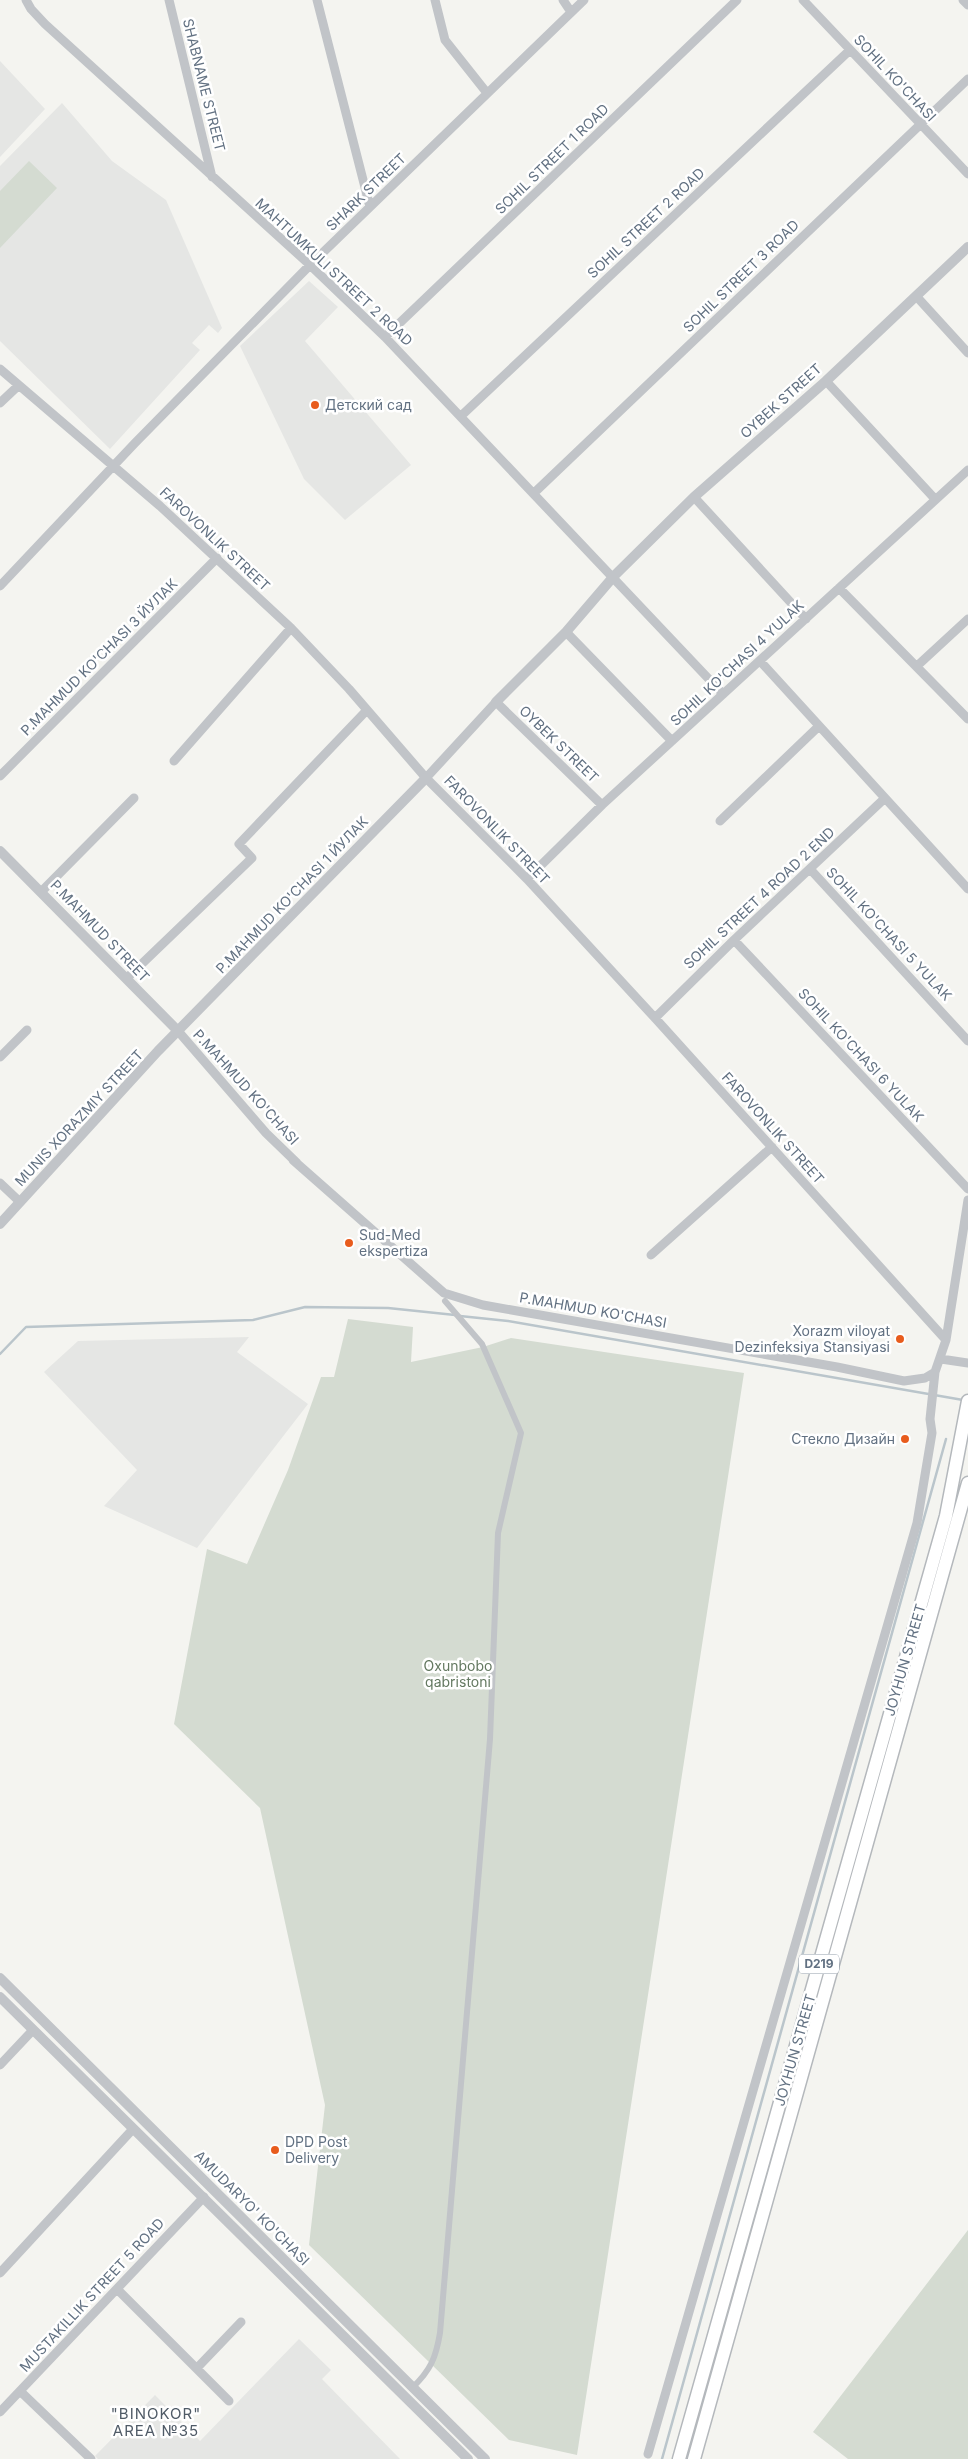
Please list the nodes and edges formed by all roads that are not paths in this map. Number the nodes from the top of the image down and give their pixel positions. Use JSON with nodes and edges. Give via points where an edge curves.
{"nodes":[{"id":1,"x":26,"y":0,"type":"edge"},
{"id":2,"x":169,"y":0,"type":"edge"},
{"id":3,"x":316,"y":0,"type":"edge"},
{"id":4,"x":435,"y":0,"type":"edge"},
{"id":5,"x":563,"y":0,"type":"edge"},
{"id":6,"x":584,"y":0,"type":"edge"},
{"id":7,"x":737,"y":0,"type":"edge"},
{"id":8,"x":803,"y":0,"type":"edge"},
{"id":9,"x":963,"y":0,"type":"edge"},
{"id":10,"x":968,"y":5,"type":"edge"},
{"id":11,"x":572,"y":12,"type":"junction"},
{"id":12,"x":850,"y":50,"type":"junction"},
{"id":13,"x":967,"y":80,"type":"edge"},
{"id":14,"x":488,"y":93,"type":"junction"},
{"id":15,"x":920,"y":124,"type":"junction"},
{"id":16,"x":968,"y":174,"type":"edge"},
{"id":17,"x":212,"y":177,"type":"junction"},
{"id":18,"x":370,"y":207,"type":"junction"},
{"id":19,"x":968,"y":247,"type":"edge"},
{"id":20,"x":310,"y":265,"type":"junction"},
{"id":21,"x":917,"y":297,"type":"junction"},
{"id":22,"x":385,"y":337,"type":"junction"},
{"id":23,"x":968,"y":353,"type":"edge"},
{"id":24,"x":0,"y":369,"type":"edge"},
{"id":25,"x":826,"y":381,"type":"junction"},
{"id":26,"x":18,"y":386,"type":"junction"},
{"id":27,"x":0,"y":403,"type":"edge"},
{"id":28,"x":461,"y":416,"type":"junction"},
{"id":29,"x":112,"y":470,"type":"junction"},
{"id":30,"x":968,"y":470,"type":"edge"},
{"id":31,"x":534,"y":493,"type":"junction"},
{"id":32,"x":694,"y":497,"type":"junction"},
{"id":33,"x":935,"y":499,"type":"junction"},
{"id":34,"x":217,"y":558,"type":"junction"},
{"id":35,"x":614,"y":576,"type":"junction"},
{"id":36,"x":0,"y":586,"type":"edge"},
{"id":37,"x":839,"y":588,"type":"junction"},
{"id":38,"x":806,"y":619,"type":"junction"},
{"id":39,"x":968,"y":619,"type":"edge"},
{"id":40,"x":291,"y":628,"type":"junction"},
{"id":41,"x":566,"y":632,"type":"junction"},
{"id":42,"x":760,"y":661,"type":"junction"},
{"id":43,"x":917,"y":666,"type":"junction"},
{"id":44,"x":723,"y":694,"type":"junction"},
{"id":45,"x":496,"y":702,"type":"junction"},
{"id":46,"x":367,"y":710,"type":"junction"},
{"id":47,"x":968,"y":719,"type":"edge"},
{"id":48,"x":818,"y":727,"type":"junction"},
{"id":49,"x":672,"y":741,"type":"junction"},
{"id":50,"x":174,"y":762,"type":"dead end"},
{"id":51,"x":0,"y":776,"type":"edge"},
{"id":52,"x":426,"y":778,"type":"junction"},
{"id":53,"x":134,"y":798,"type":"dead end"},
{"id":54,"x":884,"y":799,"type":"junction"},
{"id":55,"x":602,"y":806,"type":"junction"},
{"id":56,"x":720,"y":821,"type":"dead end"},
{"id":57,"x":0,"y":851,"type":"edge"},
{"id":58,"x":810,"y":869,"type":"junction"},
{"id":59,"x":527,"y":879,"type":"junction"},
{"id":60,"x":968,"y":889,"type":"edge"},
{"id":61,"x":42,"y":892,"type":"junction"},
{"id":62,"x":734,"y":940,"type":"junction"},
{"id":63,"x":127,"y":978,"type":"junction"},
{"id":64,"x":655,"y":1018,"type":"junction"},
{"id":65,"x":27,"y":1030,"type":"dead end"},
{"id":66,"x":178,"y":1031,"type":"junction"},
{"id":67,"x":968,"y":1040,"type":"edge"},
{"id":68,"x":0,"y":1057,"type":"edge"},
{"id":69,"x":772,"y":1147,"type":"junction"},
{"id":70,"x":293,"y":1160,"type":"junction"},
{"id":71,"x":0,"y":1183,"type":"edge"},
{"id":72,"x":968,"y":1189,"type":"edge"},
{"id":73,"x":968,"y":1200,"type":"edge"},
{"id":74,"x":20,"y":1202,"type":"junction"},
{"id":75,"x":0,"y":1224,"type":"edge"},
{"id":76,"x":651,"y":1255,"type":"dead end"},
{"id":77,"x":445,"y":1301,"type":"joint"},
{"id":78,"x":946,"y":1340,"type":"junction"},
{"id":79,"x":941,"y":1359,"type":"junction"},
{"id":80,"x":968,"y":1363,"type":"edge"},
{"id":81,"x":935,"y":1372,"type":"junction"},
{"id":82,"x":968,"y":1401,"type":"edge"},
{"id":83,"x":968,"y":1483,"type":"edge"},
{"id":84,"x":0,"y":1978,"type":"edge"},
{"id":85,"x":0,"y":1997,"type":"edge"},
{"id":86,"x":42,"y":2019,"type":"junction"},
{"id":87,"x":33,"y":2030,"type":"junction"},
{"id":88,"x":0,"y":2065,"type":"edge"},
{"id":89,"x":133,"y":2129,"type":"junction"},
{"id":90,"x":204,"y":2197,"type":"junction"},
{"id":91,"x":0,"y":2273,"type":"edge"},
{"id":92,"x":117,"y":2289,"type":"junction"},
{"id":93,"x":241,"y":2322,"type":"dead end"},
{"id":94,"x":197,"y":2368,"type":"junction"},
{"id":95,"x":412,"y":2388,"type":"junction"},
{"id":96,"x":20,"y":2391,"type":"junction"},
{"id":97,"x":228,"y":2401,"type":"dead end"},
{"id":98,"x":0,"y":2412,"type":"edge"},
{"id":99,"x":648,"y":2454,"type":"dead end"},
{"id":100,"x":91,"y":2459,"type":"edge"},
{"id":101,"x":468,"y":2459,"type":"edge"},
{"id":102,"x":485,"y":2459,"type":"edge"},
{"id":103,"x":679,"y":2459,"type":"edge"},
{"id":104,"x":694,"y":2459,"type":"edge"}],
"edges":[{"from":1,"to":17,"type":"street","name":"MAHTUMKULI STREET 2 ROAD","via":[[45,24]]},
{"from":2,"to":17,"type":"street","name":"SHABNAME STREET"},
{"from":3,"to":18,"type":"street"},
{"from":4,"to":14,"type":"street","via":[[445,40]]},
{"from":5,"to":11,"type":"street"},
{"from":6,"to":11,"type":"street","name":"SHARK STREET"},
{"from":7,"to":22,"type":"street","name":"SOHIL STREET 1 ROAD"},
{"from":8,"to":12,"type":"street","name":"SOHIL KO'CHASI"},
{"from":9,"to":10,"type":"street"},
{"from":11,"to":14,"type":"street","name":"SHARK STREET"},
{"from":12,"to":15,"type":"street","name":"SOHIL KO'CHASI"},
{"from":12,"to":28,"type":"street","name":"SOHIL STREET 2 ROAD"},
{"from":13,"to":15,"type":"street","name":"SOHIL STREET 3 ROAD"},
{"from":14,"to":18,"type":"street","name":"SHARK STREET"},
{"from":15,"to":16,"type":"street","name":"SOHIL KO'CHASI"},
{"from":15,"to":31,"type":"street","name":"SOHIL STREET 3 ROAD"},
{"from":17,"to":20,"type":"street","name":"MAHTUMKULI STREET 2 ROAD"},
{"from":18,"to":20,"type":"street","name":"SHARK STREET"},
{"from":19,"to":21,"type":"street","name":"OYBEK STREET"},
{"from":20,"to":22,"type":"street","name":"MAHTUMKULI STREET 2 ROAD"},
{"from":20,"to":29,"type":"street","name":"SHARK STREET"},
{"from":21,"to":23,"type":"street"},
{"from":21,"to":25,"type":"street","name":"OYBEK STREET"},
{"from":22,"to":28,"type":"street","name":"MAHTUMKULI STREET 2 ROAD"},
{"from":24,"to":26,"type":"street","name":"FAROVONLIK STREET"},
{"from":25,"to":32,"type":"street","name":"OYBEK STREET"},
{"from":25,"to":33,"type":"street"},
{"from":26,"to":27,"type":"street"},
{"from":26,"to":29,"type":"street","name":"FAROVONLIK STREET"},
{"from":28,"to":31,"type":"street","name":"MAHTUMKULI STREET 2 ROAD"},
{"from":29,"to":34,"type":"street","name":"FAROVONLIK STREET"},
{"from":29,"to":36,"type":"street","name":"SHARK STREET"},
{"from":30,"to":33,"type":"street","name":"SOHIL KO'CHASI 4 YULAK"},
{"from":31,"to":35,"type":"street","name":"MAHTUMKULI STREET 2 ROAD"},
{"from":32,"to":35,"type":"street","name":"OYBEK STREET"},
{"from":32,"to":38,"type":"street"},
{"from":33,"to":37,"type":"street","name":"SOHIL KO'CHASI 4 YULAK"},
{"from":34,"to":40,"type":"street","name":"FAROVONLIK STREET"},
{"from":34,"to":51,"type":"street","name":"P.MAHMUD KO'CHASI 3 ЙУЛАК"},
{"from":35,"to":41,"type":"street","name":"OYBEK STREET"},
{"from":35,"to":44,"type":"street"},
{"from":37,"to":38,"type":"street","name":"SOHIL KO'CHASI 4 YULAK"},
{"from":37,"to":43,"type":"street"},
{"from":38,"to":42,"type":"street","name":"SOHIL KO'CHASI 4 YULAK"},
{"from":39,"to":43,"type":"street"},
{"from":40,"to":46,"type":"street","name":"FAROVONLIK STREET"},
{"from":40,"to":50,"type":"street"},
{"from":41,"to":45,"type":"street","name":"OYBEK STREET"},
{"from":41,"to":49,"type":"street"},
{"from":42,"to":44,"type":"street","name":"SOHIL KO'CHASI 4 YULAK"},
{"from":42,"to":48,"type":"street"},
{"from":43,"to":47,"type":"street"},
{"from":44,"to":49,"type":"street","name":"SOHIL KO'CHASI 4 YULAK"},
{"from":45,"to":52,"type":"street","name":"OYBEK STREET"},
{"from":45,"to":55,"type":"street","name":"OYBEK STREET"},
{"from":46,"to":52,"type":"street","name":"FAROVONLIK STREET"},
{"from":46,"to":63,"type":"street","via":[[238,844],[252,858]]},
{"from":48,"to":54,"type":"street"},
{"from":48,"to":56,"type":"street"},
{"from":49,"to":55,"type":"street","name":"SOHIL KO'CHASI 4 YULAK"},
{"from":52,"to":59,"type":"street","name":"FAROVONLIK STREET"},
{"from":52,"to":66,"type":"street","name":"P.MAHMUD KO'CHASI 1 ЙУЛАК"},
{"from":53,"to":61,"type":"street"},
{"from":54,"to":58,"type":"street","name":"SOHIL STREET 4 ROAD 2 END"},
{"from":54,"to":60,"type":"street"},
{"from":55,"to":59,"type":"street","name":"SOHIL KO'CHASI 4 YULAK"},
{"from":57,"to":61,"type":"street","name":"P.MAHMUD STREET"},
{"from":58,"to":62,"type":"street","name":"SOHIL STREET 4 ROAD 2 END"},
{"from":58,"to":67,"type":"street","name":"SOHIL KO'CHASI 5 YULAK"},
{"from":59,"to":64,"type":"street","name":"FAROVONLIK STREET"},
{"from":61,"to":63,"type":"street","name":"P.MAHMUD STREET"},
{"from":62,"to":64,"type":"street","name":"SOHIL STREET 4 ROAD 2 END"},
{"from":62,"to":72,"type":"street","name":"SOHIL KO'CHASI 6 YULAK"},
{"from":63,"to":66,"type":"street","name":"P.MAHMUD STREET"},
{"from":64,"to":69,"type":"street","name":"FAROVONLIK STREET"},
{"from":65,"to":68,"type":"street"},
{"from":66,"to":70,"type":"street","name":"P.MAHMUD KO'CHASI"},
{"from":66,"to":74,"type":"street","name":"MUNIS XORAZMIY STREET"},
{"from":69,"to":76,"type":"street"},
{"from":69,"to":78,"type":"street","name":"FAROVONLIK STREET"},
{"from":70,"to":77,"type":"street","name":"P.MAHMUD KO'CHASI"},
{"from":70,"to":81,"type":"street","name":"P.MAHMUD KO'CHASI","via":[[444,1293],[483,1305],[904,1381],[925,1378]]},
{"from":71,"to":74,"type":"street"},
{"from":73,"to":78,"type":"street"},
{"from":74,"to":75,"type":"street","name":"MUNIS XORAZMIY STREET"},
{"from":77,"to":95,"type":"street","via":[[482,1344],[521,1433],[498,1533],[490,1740],[440,2332],[436,2358]]},
{"from":78,"to":79,"type":"street"},
{"from":79,"to":80,"type":"street"},
{"from":79,"to":81,"type":"street"},
{"from":81,"to":99,"type":"street","via":[[930,1419],[932,1433],[917,1523]]},
{"from":82,"to":103,"type":"main road","name":"JOYHUN STREET","number":"D219","via":[[957,1468],[940,1535]]},
{"from":83,"to":104,"type":"main road","name":"JOYHUN STREET","number":"D219"},
{"from":84,"to":86,"type":"street","name":"AMUDARYO' KO'CHASI"},
{"from":85,"to":87,"type":"street"},
{"from":86,"to":87,"type":"street"},
{"from":86,"to":95,"type":"street","name":"AMUDARYO' KO'CHASI"},
{"from":87,"to":88,"type":"street"},
{"from":87,"to":89,"type":"street"},
{"from":89,"to":90,"type":"street"},
{"from":89,"to":91,"type":"street"},
{"from":90,"to":92,"type":"street","name":"MUSTAKILLIK STREET 5 ROAD"},
{"from":90,"to":101,"type":"street"},
{"from":92,"to":94,"type":"street"},
{"from":92,"to":96,"type":"street","name":"MUSTAKILLIK STREET 5 ROAD"},
{"from":93,"to":94,"type":"street"},
{"from":94,"to":97,"type":"street"},
{"from":95,"to":102,"type":"street","name":"AMUDARYO' KO'CHASI"},
{"from":96,"to":98,"type":"street","name":"MUSTAKILLIK STREET 5 ROAD"},
{"from":96,"to":100,"type":"street"}]}
